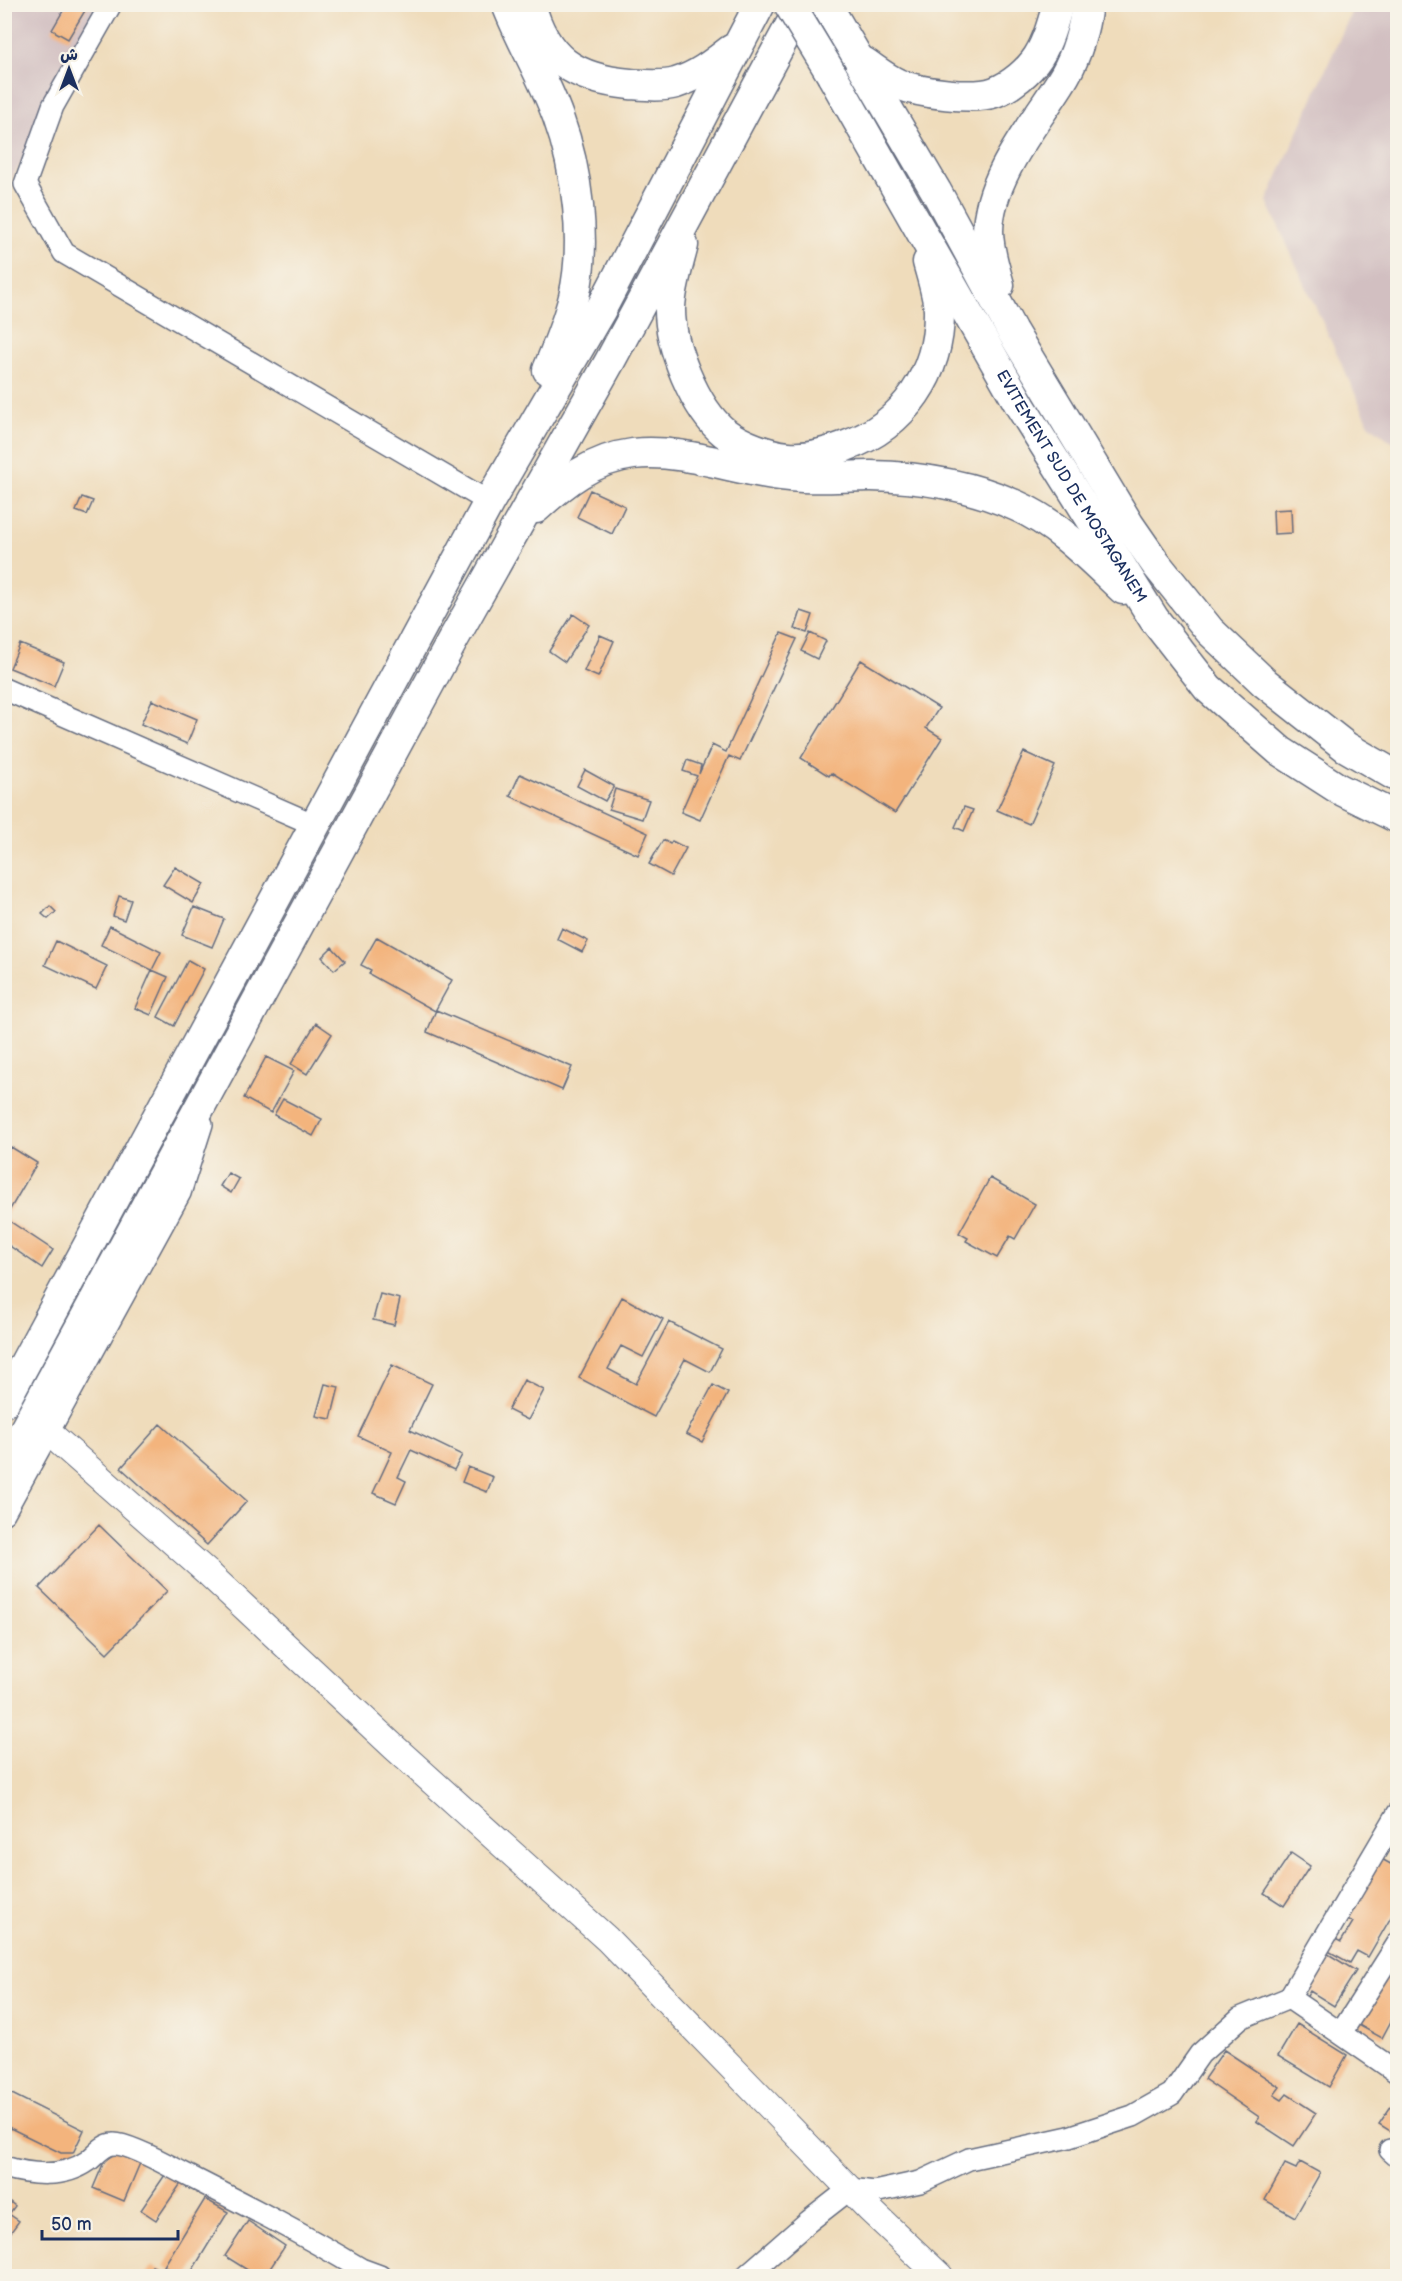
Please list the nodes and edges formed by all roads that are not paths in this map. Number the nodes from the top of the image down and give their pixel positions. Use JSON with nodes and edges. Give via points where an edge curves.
{"nodes":[{"id":1,"x":111,"y":4,"type":"edge"},
{"id":2,"x":507,"y":4,"type":"edge"},
{"id":3,"x":530,"y":4,"type":"edge"},
{"id":4,"x":760,"y":4,"type":"edge"},
{"id":5,"x":804,"y":4,"type":"edge"},
{"id":6,"x":826,"y":4,"type":"edge"},
{"id":7,"x":1058,"y":4,"type":"edge"},
{"id":8,"x":1087,"y":4,"type":"edge"},
{"id":9,"x":788,"y":18,"type":"edge"},
{"id":10,"x":738,"y":45,"type":"junction"},
{"id":11,"x":859,"y":59,"type":"junction"},
{"id":12,"x":695,"y":202,"type":"junction"},
{"id":13,"x":916,"y":222,"type":"junction"},
{"id":14,"x":1012,"y":332,"type":"junction"},
{"id":15,"x":495,"y":493,"type":"junction"},
{"id":16,"x":515,"y":529,"type":"junction"},
{"id":17,"x":1154,"y":620,"type":"junction"},
{"id":18,"x":4,"y":689,"type":"edge"},
{"id":19,"x":1398,"y":777,"type":"edge"},
{"id":20,"x":1398,"y":818,"type":"edge"},
{"id":21,"x":315,"y":825,"type":"junction"},
{"id":22,"x":217,"y":1075,"type":"junction"},
{"id":23,"x":7,"y":1392,"type":"edge"},
{"id":24,"x":48,"y":1432,"type":"junction"},
{"id":25,"x":4,"y":1468,"type":"edge"},
{"id":26,"x":4,"y":1513,"type":"edge"},
{"id":27,"x":1398,"y":1813,"type":"edge"},
{"id":28,"x":1398,"y":1943,"type":"edge"},
{"id":29,"x":1289,"y":1998,"type":"junction"},
{"id":30,"x":1341,"y":2033,"type":"junction"},
{"id":31,"x":1398,"y":2073,"type":"edge"},
{"id":32,"x":4,"y":2167,"type":"edge"},
{"id":33,"x":850,"y":2189,"type":"junction"},
{"id":34,"x":366,"y":2274,"type":"edge"},
{"id":35,"x":746,"y":2277,"type":"edge"},
{"id":36,"x":940,"y":2277,"type":"edge"}],
"edges":[{"from":1,"to":15,"type":"street","via":[[53,106],[25,184],[64,253]]},
{"from":2,"to":15,"type":"highway","via":[[564,135],[577,197],[580,246],[574,295],[563,333]]},
{"from":3,"to":10,"type":"highway","via":[[551,51],[574,71],[610,82],[673,84],[700,74]]},
{"from":4,"to":10,"type":"highway"},
{"from":5,"to":9,"type":"highway"},
{"from":6,"to":11,"type":"highway","name":"EVITEMENT SUD DE MOSTAGANEM"},
{"from":7,"to":11,"type":"highway","via":[[1038,57],[1018,78],[994,92],[936,94],[898,84]]},
{"from":8,"to":14,"type":"highway","via":[[1084,26],[1066,74],[1012,158],[992,203],[990,255]]},
{"from":9,"to":12,"type":"highway"},
{"from":9,"to":13,"type":"highway","name":"EVITEMENT SUD DE MOSTAGANEM","bridge":true,"via":[[832,75]]},
{"from":10,"to":15,"type":"highway","via":[[600,311]]},
{"from":11,"to":14,"type":"highway","name":"EVITEMENT SUD DE MOSTAGANEM"},
{"from":12,"to":13,"type":"highway","via":[[670,307],[673,336],[683,369],[702,406],[725,433],[755,448],[789,457],[822,454],[862,441],[894,420],[915,396],[929,370],[936,345],[939,310]]},
{"from":12,"to":16,"type":"highway"},
{"from":13,"to":17,"type":"highway","name":"EVITEMENT SUD DE MOSTAGANEM","via":[[1021,407]]},
{"from":14,"to":19,"type":"highway","name":"EVITEMENT SUD DE MOSTAGANEM","via":[[1129,525],[1210,631],[1265,682],[1346,747]]},
{"from":15,"to":21,"type":"highway"},
{"from":16,"to":17,"type":"highway","via":[[578,473],[602,461],[633,454],[665,454],[788,476],[930,480],[991,496],[1042,520],[1094,561]]},
{"from":16,"to":22,"type":"highway"},
{"from":17,"to":20,"type":"highway","name":"EVITEMENT SUD DE MOSTAGANEM","via":[[1208,688],[1280,751],[1339,789]]},
{"from":18,"to":21,"type":"street"},
{"from":21,"to":23,"type":"highway"},
{"from":22,"to":24,"type":"street","via":[[180,1193]]},
{"from":22,"to":25,"type":"highway"},
{"from":24,"to":26,"type":"street"},
{"from":24,"to":33,"type":"main road","via":[[208,1573],[607,1939]]},
{"from":27,"to":29,"type":"street"},
{"from":28,"to":30,"type":"street"},
{"from":29,"to":30,"type":"street"},
{"from":29,"to":33,"type":"street","via":[[1240,2018],[1200,2054],[1172,2094],[1133,2116],[1069,2137],[969,2159],[920,2182],[874,2192]]},
{"from":30,"to":31,"type":"street"},
{"from":32,"to":34,"type":"street","via":[[45,2173],[69,2171],[101,2149],[114,2144],[127,2147],[301,2233]]},
{"from":33,"to":35,"type":"street"},
{"from":33,"to":36,"type":"main road"}]}
